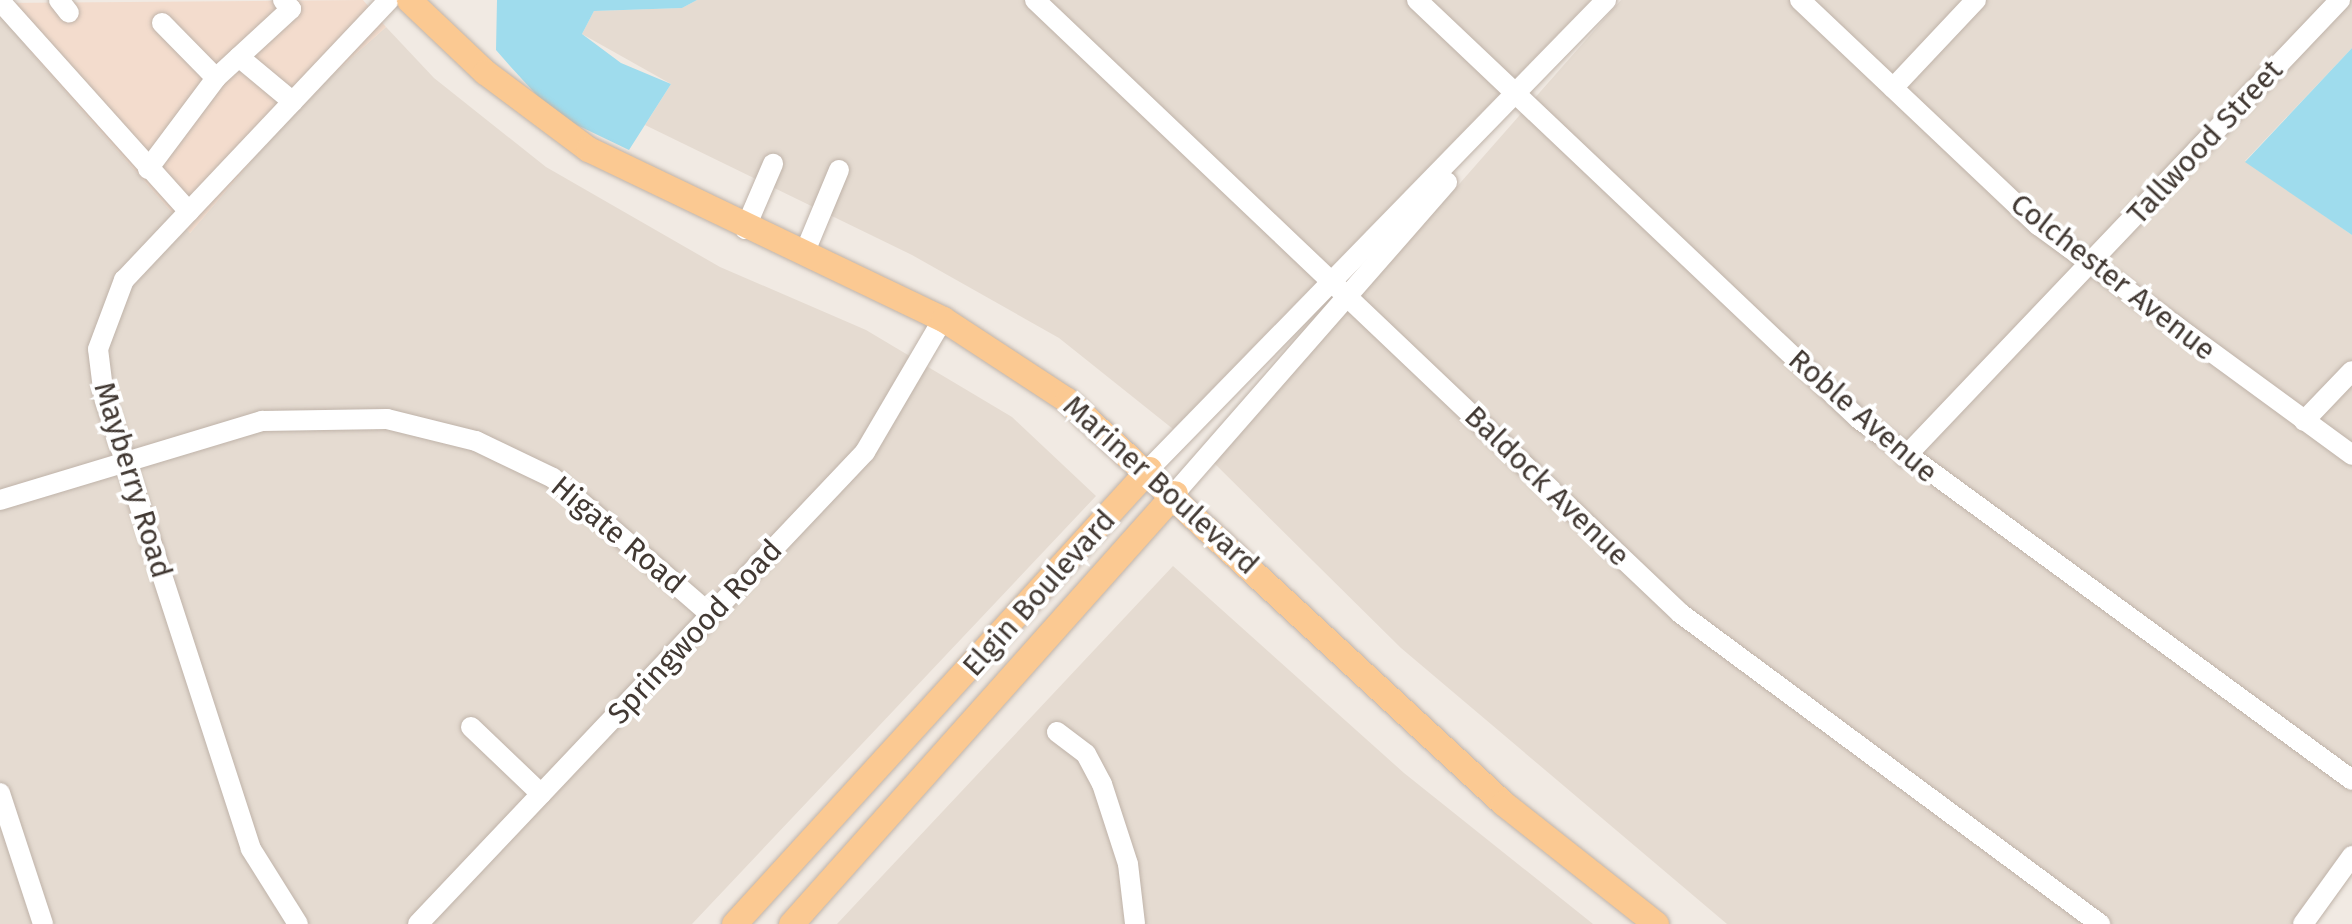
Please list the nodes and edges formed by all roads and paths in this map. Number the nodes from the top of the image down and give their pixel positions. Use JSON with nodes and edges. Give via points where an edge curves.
{"nodes":[{"id":1,"x":282,"y":0,"type":"edge"},
{"id":2,"x":389,"y":0,"type":"edge"},
{"id":3,"x":409,"y":0,"type":"edge"},
{"id":4,"x":1035,"y":0,"type":"edge"},
{"id":5,"x":1417,"y":0,"type":"edge"},
{"id":6,"x":1606,"y":0,"type":"edge"},
{"id":7,"x":1800,"y":0,"type":"edge"},
{"id":8,"x":1976,"y":0,"type":"edge"},
{"id":9,"x":2340,"y":0,"type":"edge"},
{"id":10,"x":0,"y":1,"type":"edge"},
{"id":11,"x":162,"y":23,"type":"dead end"},
{"id":12,"x":239,"y":57,"type":"junction"},
{"id":13,"x":216,"y":78,"type":"junction"},
{"id":14,"x":1892,"y":88,"type":"junction"},
{"id":15,"x":1516,"y":94,"type":"junction"},
{"id":16,"x":293,"y":102,"type":"junction"},
{"id":17,"x":773,"y":164,"type":"dead end"},
{"id":18,"x":148,"y":169,"type":"junction"},
{"id":19,"x":839,"y":170,"type":"dead end"},
{"id":20,"x":189,"y":212,"type":"junction"},
{"id":21,"x":745,"y":228,"type":"junction"},
{"id":22,"x":804,"y":254,"type":"junction"},
{"id":23,"x":2088,"y":265,"type":"junction"},
{"id":24,"x":1338,"y":286,"type":"junction"},
{"id":25,"x":943,"y":319,"type":"junction"},
{"id":26,"x":2352,"y":370,"type":"edge"},
{"id":27,"x":2304,"y":420,"type":"junction"},
{"id":28,"x":2352,"y":455,"type":"edge"},
{"id":29,"x":1905,"y":457,"type":"junction"},
{"id":30,"x":124,"y":460,"type":"junction"},
{"id":31,"x":1149,"y":469,"type":"junction"},
{"id":32,"x":1175,"y":494,"type":"junction"},
{"id":33,"x":0,"y":500,"type":"edge"},
{"id":34,"x":711,"y":615,"type":"junction"},
{"id":35,"x":471,"y":727,"type":"dead end"},
{"id":36,"x":1057,"y":732,"type":"dead end"},
{"id":37,"x":2352,"y":780,"type":"edge"},
{"id":38,"x":0,"y":793,"type":"edge"},
{"id":39,"x":541,"y":794,"type":"junction"},
{"id":40,"x":2352,"y":856,"type":"edge"},
{"id":41,"x":43,"y":924,"type":"edge"},
{"id":42,"x":298,"y":924,"type":"edge"},
{"id":43,"x":418,"y":924,"type":"edge"},
{"id":44,"x":734,"y":924,"type":"edge"},
{"id":45,"x":792,"y":924,"type":"edge"},
{"id":46,"x":1135,"y":924,"type":"edge"},
{"id":47,"x":1656,"y":924,"type":"edge"},
{"id":48,"x":2100,"y":924,"type":"edge"},
{"id":49,"x":2303,"y":924,"type":"edge"}],
"edges":[{"from":1,"to":12,"type":"street","via":[[291,9]]},
{"from":2,"to":16,"type":"street","name":"Mayberry Road"},
{"from":3,"to":21,"type":"main road","name":"Mariner Boulevard","via":[[485,72],[588,149]]},
{"from":4,"to":24,"type":"street","name":"Baldock Avenue"},
{"from":5,"to":15,"type":"street","name":"Roble Avenue"},
{"from":6,"to":15,"type":"street","name":"Elgin Boulevard"},
{"from":7,"to":14,"type":"street","name":"Colchester Avenue"},
{"from":8,"to":14,"type":"street"},
{"from":9,"to":23,"type":"street","name":"Tallwood Street"},
{"from":10,"to":18,"type":"street"},
{"from":11,"to":13,"type":"street"},
{"from":12,"to":13,"type":"street"},
{"from":12,"to":16,"type":"street"},
{"from":13,"to":18,"type":"street"},
{"from":14,"to":23,"type":"street","name":"Colchester Avenue"},
{"from":15,"to":24,"type":"street","name":"Elgin Boulevard"},
{"from":15,"to":29,"type":"street","name":"Roble Avenue"},
{"from":16,"to":20,"type":"street","name":"Mayberry Road"},
{"from":17,"to":21,"type":"street"},
{"from":18,"to":20,"type":"street"},
{"from":19,"to":22,"type":"street"},
{"from":20,"to":30,"type":"street","name":"Mayberry Road","via":[[124,280],[102,326],[98,373]]},
{"from":21,"to":22,"type":"main road","name":"Mariner Boulevard"},
{"from":22,"to":25,"type":"main road","name":"Mariner Boulevard"},
{"from":23,"to":27,"type":"street","name":"Colchester Avenue"},
{"from":23,"to":29,"type":"street","name":"Tallwood Street"},
{"from":24,"to":31,"type":"street","name":"Elgin Boulevard"},
{"from":24,"to":32,"type":"street","name":"Elgin Boulevard"},
{"from":24,"to":48,"type":"street","name":"Baldock Avenue","via":[[1742,665]]},
{"from":25,"to":31,"type":"main road","name":"Mariner Boulevard","via":[[1068,400]]},
{"from":25,"to":34,"type":"street","name":"Springwood Road","via":[[865,452]]},
{"from":26,"to":27,"type":"street"},
{"from":27,"to":28,"type":"street","name":"Colchester Avenue"},
{"from":29,"to":37,"type":"street","name":"Roble Avenue"},
{"from":30,"to":33,"type":"street","name":"Higate Road"},
{"from":30,"to":34,"type":"street","name":"Higate Road","via":[[222,429],[302,416],[434,428],[553,478]]},
{"from":30,"to":42,"type":"street","name":"Mayberry Road","via":[[251,850]]},
{"from":31,"to":32,"type":"main road","name":"Mariner Boulevard"},
{"from":31,"to":44,"type":"main road","name":"Elgin Boulevard"},
{"from":32,"to":45,"type":"main road","name":"Elgin Boulevard"},
{"from":32,"to":47,"type":"main road","name":"Mariner Boulevard","via":[[1504,803]]},
{"from":34,"to":39,"type":"street","name":"Springwood Road"},
{"from":35,"to":39,"type":"street"},
{"from":36,"to":46,"type":"street","via":[[1086,754],[1107,796],[1128,864]]},
{"from":38,"to":41,"type":"street"},
{"from":39,"to":43,"type":"street","name":"Springwood Road"},
{"from":40,"to":49,"type":"street"}]}
